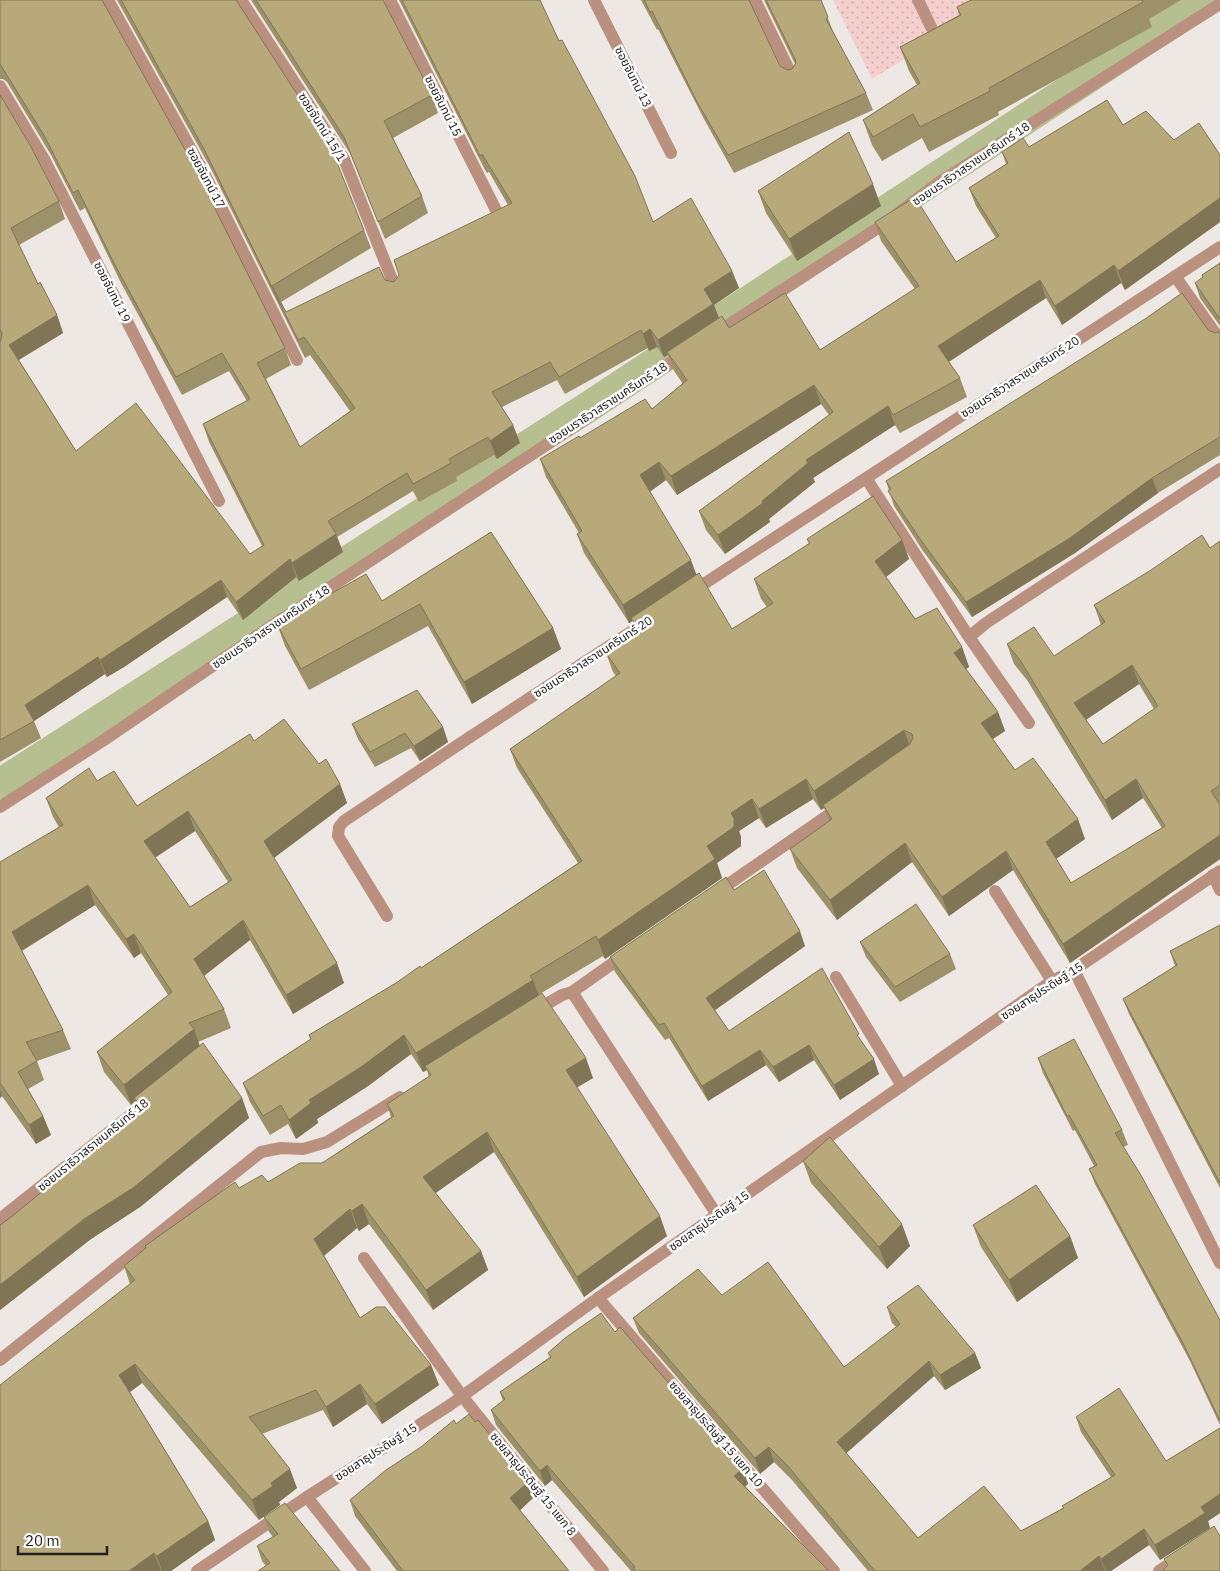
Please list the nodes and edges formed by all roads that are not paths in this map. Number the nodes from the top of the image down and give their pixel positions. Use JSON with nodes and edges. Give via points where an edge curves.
{"nodes":[{"id":1,"x":108,"y":0,"type":"edge"},
{"id":2,"x":241,"y":0,"type":"edge"},
{"id":3,"x":390,"y":0,"type":"edge"},
{"id":4,"x":594,"y":0,"type":"edge"},
{"id":5,"x":755,"y":0,"type":"edge"},
{"id":6,"x":918,"y":0,"type":"edge"},
{"id":7,"x":1220,"y":4,"type":"edge"},
{"id":8,"x":931,"y":27,"type":"dead end"},
{"id":9,"x":794,"y":80,"type":"edge"},
{"id":10,"x":0,"y":86,"type":"edge"},
{"id":11,"x":671,"y":153,"type":"dead end"},
{"id":12,"x":497,"y":212,"type":"edge"},
{"id":13,"x":1220,"y":247,"type":"edge"},
{"id":14,"x":1175,"y":276,"type":"junction"},
{"id":15,"x":398,"y":292,"type":"edge"},
{"id":16,"x":1220,"y":340,"type":"edge"},
{"id":17,"x":297,"y":360,"type":"dead end"},
{"id":18,"x":1220,"y":469,"type":"edge"},
{"id":19,"x":866,"y":478,"type":"junction"},
{"id":20,"x":220,"y":501,"type":"dead end"},
{"id":21,"x":676,"y":602,"type":"edge"},
{"id":22,"x":660,"y":613,"type":"edge"},
{"id":23,"x":969,"y":637,"type":"junction"},
{"id":24,"x":1029,"y":723,"type":"dead end"},
{"id":25,"x":847,"y":802,"type":"edge"},
{"id":26,"x":0,"y":807,"type":"edge"},
{"id":27,"x":1216,"y":873,"type":"edge"},
{"id":28,"x":1220,"y":890,"type":"edge"},
{"id":29,"x":995,"y":891,"type":"dead end"},
{"id":30,"x":709,"y":897,"type":"edge"},
{"id":31,"x":388,"y":916,"type":"dead end"},
{"id":32,"x":636,"y":947,"type":"edge"},
{"id":33,"x":1074,"y":970,"type":"junction"},
{"id":34,"x":836,"y":978,"type":"dead end"},
{"id":35,"x":1052,"y":981,"type":"junction"},
{"id":36,"x":572,"y":992,"type":"junction"},
{"id":37,"x":521,"y":1020,"type":"edge"},
{"id":38,"x":902,"y":1086,"type":"junction"},
{"id":39,"x":164,"y":1089,"type":"edge"},
{"id":40,"x":407,"y":1092,"type":"edge"},
{"id":41,"x":717,"y":1215,"type":"junction"},
{"id":42,"x":0,"y":1219,"type":"edge"},
{"id":43,"x":364,"y":1258,"type":"dead end"},
{"id":44,"x":1220,"y":1263,"type":"edge"},
{"id":45,"x":598,"y":1298,"type":"junction"},
{"id":46,"x":0,"y":1360,"type":"edge"},
{"id":47,"x":462,"y":1396,"type":"junction"},
{"id":48,"x":307,"y":1497,"type":"junction"},
{"id":49,"x":1189,"y":1551,"type":"edge"},
{"id":50,"x":198,"y":1571,"type":"edge"},
{"id":51,"x":366,"y":1571,"type":"edge"},
{"id":52,"x":603,"y":1571,"type":"edge"},
{"id":53,"x":834,"y":1571,"type":"edge"},
{"id":54,"x":1159,"y":1571,"type":"edge"}],
"edges":[{"from":1,"to":17,"type":"street","name":"ซอยจันทน์ 17","via":[[203,171]]},
{"from":2,"to":15,"type":"street","name":"ซอยจันทน์ 15/1","via":[[344,160]]},
{"from":3,"to":12,"type":"street","name":"ซอยจันทน์ 15"},
{"from":4,"to":11,"type":"street","name":"ซอยจันทน์ 13"},
{"from":5,"to":9,"type":"street"},
{"from":6,"to":8,"type":"street"},
{"from":7,"to":26,"type":"street","name":"ซอยนราธิวาสราชนครินทร์ 18","via":[[938,183],[881,226]]},
{"from":10,"to":20,"type":"street","name":"ซอยจันทน์ 19","via":[[44,160]]},
{"from":13,"to":14,"type":"street","name":"ซอยนราธิวาสราชนครินทร์ 20"},
{"from":14,"to":16,"type":"street"},
{"from":14,"to":19,"type":"street","name":"ซอยนราธิวาสราชนครินทร์ 20"},
{"from":18,"to":23,"type":"street"},
{"from":19,"to":21,"type":"street","name":"ซอยนราธิวาสราชนครินทร์ 20"},
{"from":19,"to":23,"type":"street"},
{"from":22,"to":31,"type":"street","name":"ซอยนราธิวาสราชนครินทร์ 20","via":[[344,821],[338,836]]},
{"from":23,"to":24,"type":"street"},
{"from":25,"to":30,"type":"street"},
{"from":27,"to":28,"type":"street"},
{"from":27,"to":33,"type":"street","name":"ซอยสาธุประดิษฐ์ 15"},
{"from":29,"to":35,"type":"street"},
{"from":32,"to":36,"type":"street"},
{"from":33,"to":35,"type":"street","name":"ซอยสาธุประดิษฐ์ 15"},
{"from":33,"to":44,"type":"street"},
{"from":34,"to":38,"type":"street"},
{"from":35,"to":38,"type":"street","name":"ซอยสาธุประดิษฐ์ 15"},
{"from":36,"to":37,"type":"street","via":[[562,994]]},
{"from":36,"to":41,"type":"street"},
{"from":38,"to":41,"type":"street","name":"ซอยสาธุประดิษฐ์ 15"},
{"from":39,"to":42,"type":"street","name":"ซอยนราธิวาสราชนครินทร์ 18"},
{"from":40,"to":46,"type":"street","via":[[327,1142],[303,1149],[281,1148],[261,1152]]},
{"from":41,"to":45,"type":"street","name":"ซอยสาธุประดิษฐ์ 15"},
{"from":43,"to":47,"type":"street","name":"ซอยสาธุประดิษฐ์ 15 แยก 8"},
{"from":45,"to":47,"type":"street","name":"ซอยสาธุประดิษฐ์ 15"},
{"from":45,"to":53,"type":"street","name":"ซอยสาธุประดิษฐ์ 15 แยก 10"},
{"from":47,"to":48,"type":"street","name":"ซอยสาธุประดิษฐ์ 15"},
{"from":47,"to":52,"type":"street","name":"ซอยสาธุประดิษฐ์ 15 แยก 8"},
{"from":48,"to":50,"type":"street","name":"ซอยสาธุประดิษฐ์ 15"},
{"from":48,"to":51,"type":"street"},
{"from":49,"to":54,"type":"street"}]}
